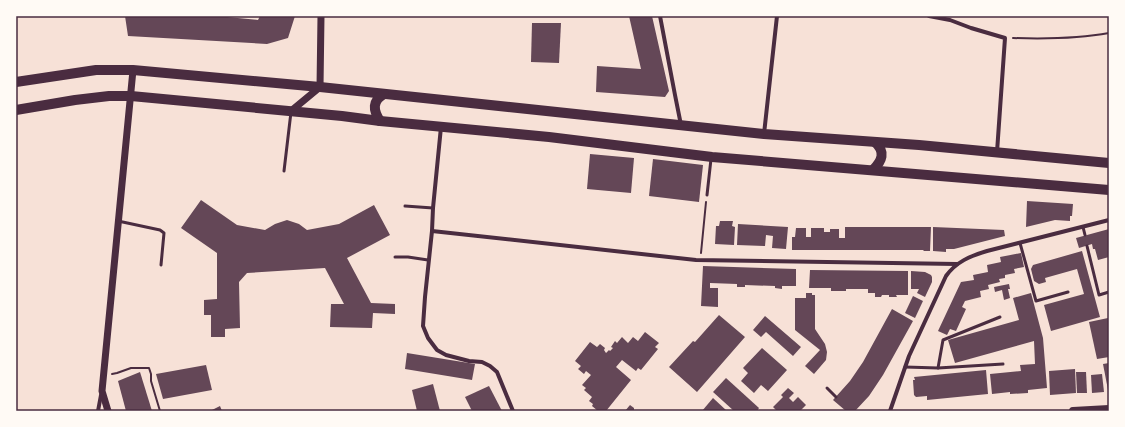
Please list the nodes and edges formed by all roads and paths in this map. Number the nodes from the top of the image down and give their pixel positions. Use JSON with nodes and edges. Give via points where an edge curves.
{"nodes":[{"id":1,"x":321,"y":16,"type":"edge"},
{"id":2,"x":660,"y":16,"type":"edge"},
{"id":3,"x":777,"y":16,"type":"edge"},
{"id":4,"x":929,"y":16,"type":"edge"},
{"id":5,"x":1109,"y":34,"type":"edge"},
{"id":6,"x":1006,"y":38,"type":"junction"},
{"id":7,"x":133,"y":70,"type":"junction"},
{"id":8,"x":16,"y":82,"type":"edge"},
{"id":9,"x":320,"y":87,"type":"junction"},
{"id":10,"x":384,"y":94,"type":"junction"},
{"id":11,"x":131,"y":96,"type":"junction"},
{"id":12,"x":16,"y":110,"type":"edge"},
{"id":13,"x":291,"y":111,"type":"junction"},
{"id":14,"x":380,"y":121,"type":"junction"},
{"id":15,"x":682,"y":126,"type":"junction"},
{"id":16,"x":442,"y":127,"type":"junction"},
{"id":17,"x":764,"y":134,"type":"junction"},
{"id":18,"x":875,"y":142,"type":"junction"},
{"id":19,"x":997,"y":152,"type":"junction"},
{"id":20,"x":712,"y":157,"type":"junction"},
{"id":21,"x":1109,"y":163,"type":"edge"},
{"id":22,"x":873,"y":170,"type":"junction"},
{"id":23,"x":284,"y":171,"type":"dead end"},
{"id":24,"x":1109,"y":190,"type":"edge"},
{"id":25,"x":707,"y":195,"type":"joint"},
{"id":26,"x":405,"y":206,"type":"dead end"},
{"id":27,"x":432,"y":208,"type":"junction"},
{"id":28,"x":1109,"y":220,"type":"edge"},
{"id":29,"x":118,"y":221,"type":"junction"},
{"id":30,"x":1082,"y":227,"type":"junction"},
{"id":31,"x":432,"y":231,"type":"junction"},
{"id":32,"x":1085,"y":235,"type":"dead end"},
{"id":33,"x":1020,"y":243,"type":"junction"},
{"id":34,"x":1087,"y":246,"type":"dead end"},
{"id":35,"x":395,"y":258,"type":"dead end"},
{"id":36,"x":428,"y":260,"type":"junction"},
{"id":37,"x":701,"y":260,"type":"junction"},
{"id":38,"x":957,"y":264,"type":"junction"},
{"id":39,"x":161,"y":265,"type":"dead end"},
{"id":40,"x":1068,"y":292,"type":"dead end"},
{"id":41,"x":1109,"y":292,"type":"edge"},
{"id":42,"x":1000,"y":317,"type":"dead end"},
{"id":43,"x":1003,"y":364,"type":"dead end"},
{"id":44,"x":905,"y":367,"type":"junction"},
{"id":45,"x":938,"y":368,"type":"junction"},
{"id":46,"x":103,"y":375,"type":"junction"},
{"id":47,"x":827,"y":388,"type":"dead end"},
{"id":48,"x":102,"y":391,"type":"junction"},
{"id":49,"x":836,"y":397,"type":"dead end"},
{"id":50,"x":1109,"y":409,"type":"edge"},
{"id":51,"x":98,"y":411,"type":"edge"},
{"id":52,"x":108,"y":411,"type":"edge"},
{"id":53,"x":160,"y":411,"type":"edge"},
{"id":54,"x":513,"y":411,"type":"edge"},
{"id":55,"x":890,"y":411,"type":"edge"},
{"id":56,"x":1073,"y":411,"type":"edge"}],
"edges":[{"from":1,"to":9,"type":"street"},
{"from":2,"to":15,"type":"street"},
{"from":3,"to":17,"type":"street"},
{"from":4,"to":6,"type":"street"},
{"from":5,"to":6,"type":"path","via":[[1070,38]]},
{"from":6,"to":19,"type":"street"},
{"from":7,"to":8,"type":"main road","via":[[96,70]]},
{"from":7,"to":9,"type":"main road"},
{"from":7,"to":11,"type":"street"},
{"from":9,"to":10,"type":"main road"},
{"from":9,"to":13,"type":"street"},
{"from":10,"to":14,"type":"main road","via":[[374,106],[374,112]]},
{"from":10,"to":15,"type":"main road"},
{"from":11,"to":12,"type":"main road","via":[[75,100]]},
{"from":11,"to":13,"type":"main road"},
{"from":11,"to":29,"type":"street"},
{"from":13,"to":14,"type":"main road"},
{"from":13,"to":23,"type":"lane"},
{"from":14,"to":16,"type":"main road"},
{"from":15,"to":17,"type":"main road"},
{"from":16,"to":20,"type":"main road"},
{"from":16,"to":27,"type":"street"},
{"from":17,"to":18,"type":"main road"},
{"from":18,"to":19,"type":"main road"},
{"from":18,"to":22,"type":"main road","via":[[882,150],[882,156]]},
{"from":19,"to":21,"type":"main road"},
{"from":20,"to":22,"type":"main road"},
{"from":20,"to":25,"type":"lane"},
{"from":22,"to":24,"type":"main road"},
{"from":25,"to":37,"type":"path"},
{"from":26,"to":27,"type":"lane"},
{"from":27,"to":31,"type":"street"},
{"from":28,"to":30,"type":"street"},
{"from":29,"to":39,"type":"lane","via":[[160,230],[164,234]]},
{"from":29,"to":46,"type":"street"},
{"from":30,"to":32,"type":"lane"},
{"from":30,"to":33,"type":"street"},
{"from":31,"to":36,"type":"street"},
{"from":31,"to":37,"type":"street"},
{"from":33,"to":38,"type":"street","via":[[975,254]]},
{"from":33,"to":40,"type":"lane","via":[[1036,301]]},
{"from":34,"to":41,"type":"lane","via":[[1099,295]]},
{"from":35,"to":36,"type":"lane"},
{"from":36,"to":54,"type":"street","via":[[424,326],[428,338],[437,350],[446,355],[482,362],[497,372]]},
{"from":37,"to":38,"type":"street"},
{"from":38,"to":44,"type":"street","via":[[946,276]]},
{"from":42,"to":45,"type":"lane","via":[[943,340]]},
{"from":43,"to":45,"type":"lane"},
{"from":44,"to":45,"type":"lane"},
{"from":44,"to":55,"type":"street"},
{"from":46,"to":48,"type":"street"},
{"from":46,"to":53,"type":"path","via":[[131,368],[149,368],[150,381]]},
{"from":47,"to":49,"type":"lane"},
{"from":48,"to":51,"type":"street"},
{"from":48,"to":52,"type":"street"},
{"from":50,"to":56,"type":"main road"}]}
